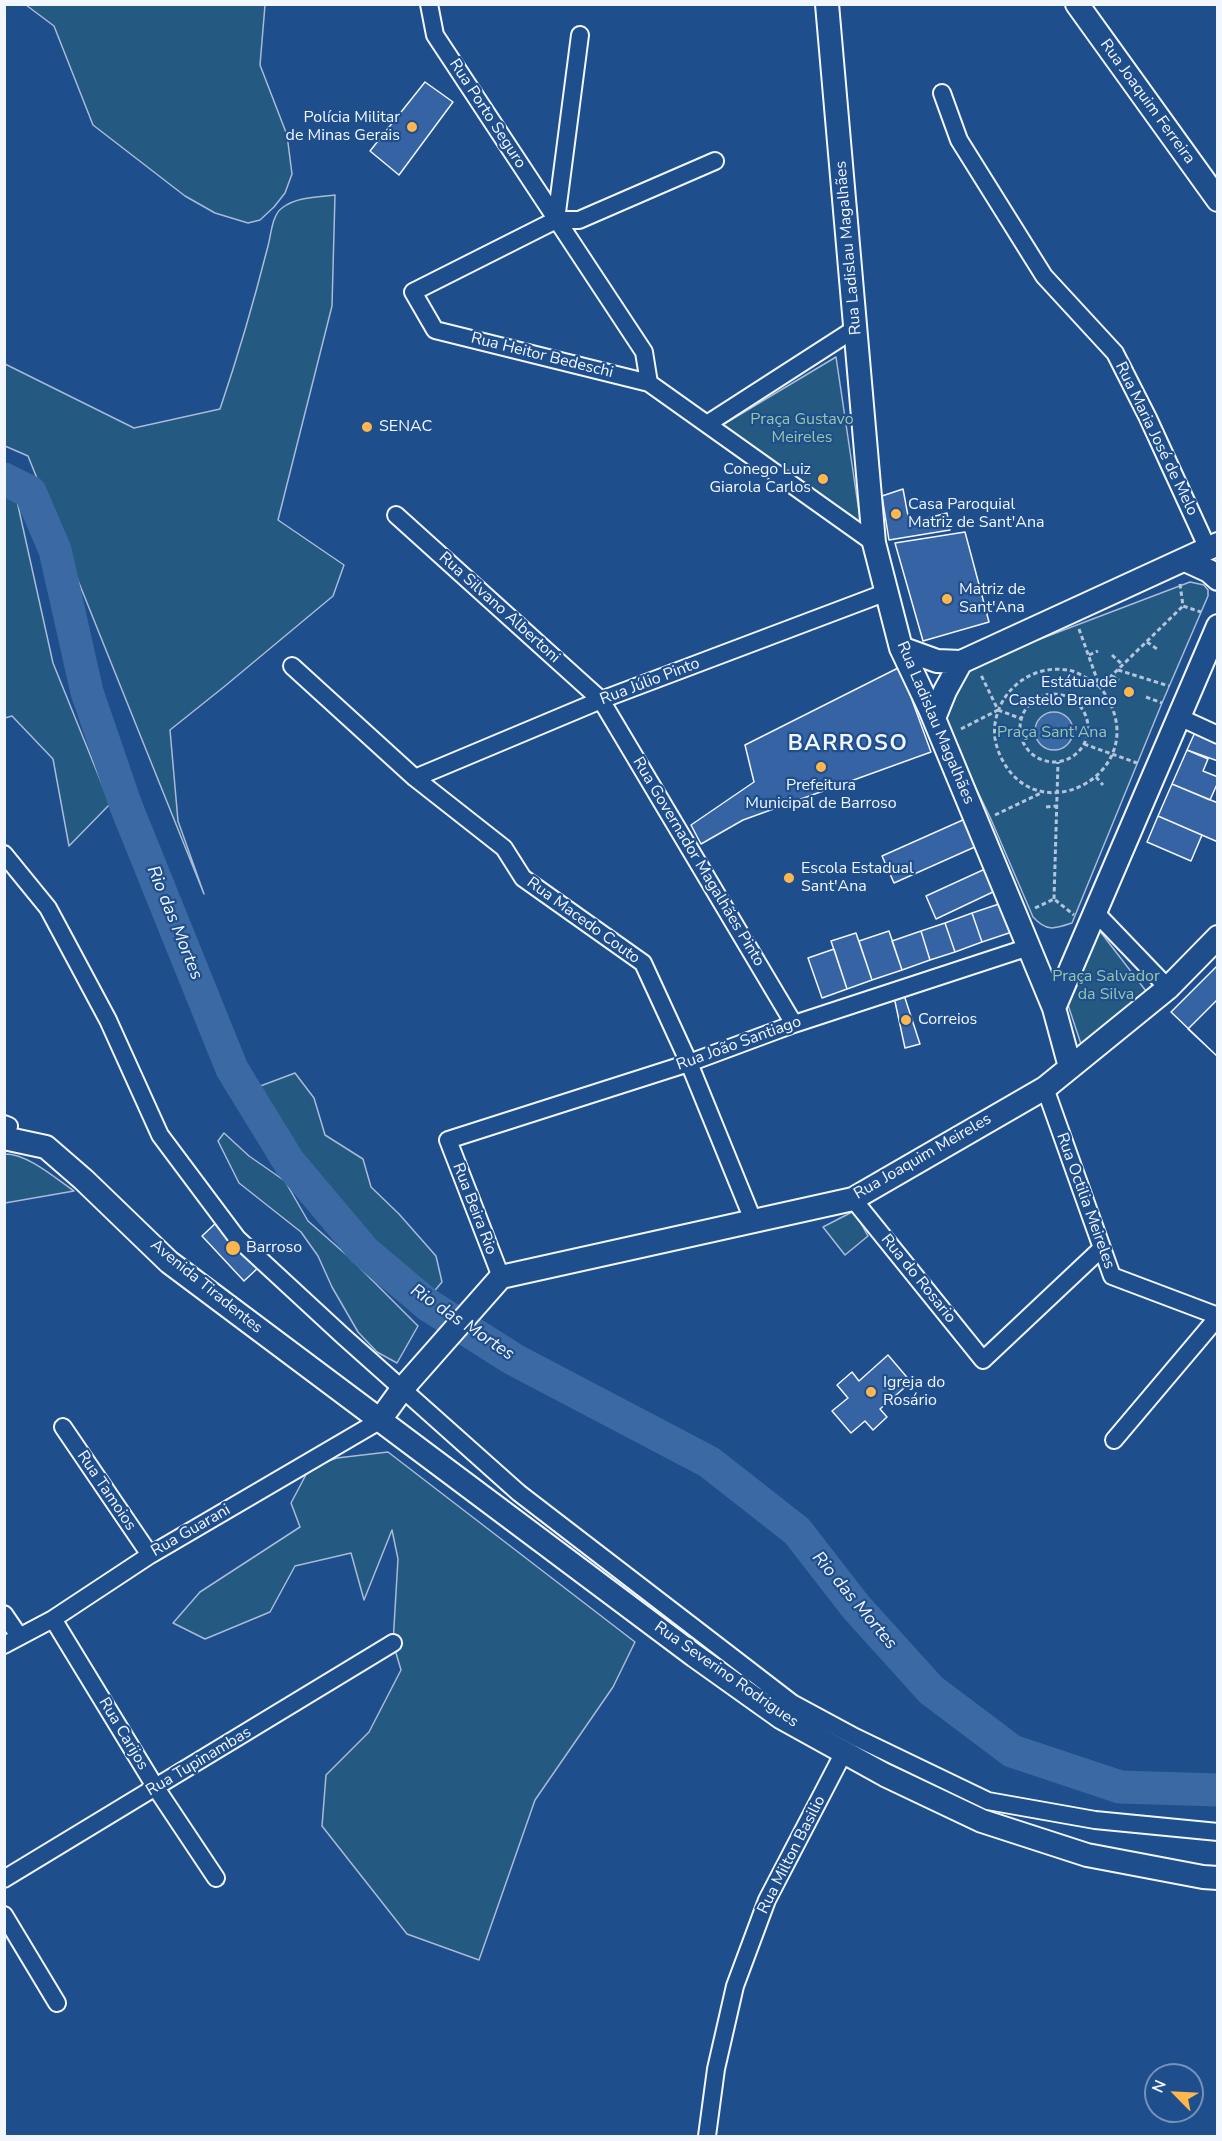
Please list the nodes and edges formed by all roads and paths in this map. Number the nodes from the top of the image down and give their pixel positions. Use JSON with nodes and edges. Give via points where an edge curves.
{"nodes":[{"id":1,"x":429,"y":4,"type":"edge"},
{"id":2,"x":827,"y":4,"type":"edge"},
{"id":3,"x":1077,"y":4,"type":"edge"},
{"id":4,"x":580,"y":35,"type":"dead end"},
{"id":5,"x":942,"y":93,"type":"dead end"},
{"id":6,"x":715,"y":161,"type":"dead end"},
{"id":7,"x":1218,"y":200,"type":"edge"},
{"id":8,"x":556,"y":220,"type":"junction"},
{"id":9,"x":856,"y":328,"type":"junction"},
{"id":10,"x":649,"y":383,"type":"junction"},
{"id":11,"x":706,"y":424,"type":"junction"},
{"id":12,"x":396,"y":515,"type":"dead end"},
{"id":13,"x":874,"y":543,"type":"junction"},
{"id":14,"x":1213,"y":547,"type":"edge"},
{"id":15,"x":1185,"y":560,"type":"junction"},
{"id":16,"x":1218,"y":579,"type":"edge"},
{"id":17,"x":1180,"y":584,"type":"dead end"},
{"id":18,"x":887,"y":592,"type":"junction"},
{"id":19,"x":1184,"y":606,"type":"junction"},
{"id":20,"x":1209,"y":619,"type":"edge"},
{"id":21,"x":1077,"y":624,"type":"dead end"},
{"id":22,"x":1147,"y":642,"type":"junction"},
{"id":23,"x":901,"y":648,"type":"junction"},
{"id":24,"x":1157,"y":649,"type":"dead end"},
{"id":25,"x":1098,"y":651,"type":"dead end"},
{"id":26,"x":1089,"y":655,"type":"junction"},
{"id":27,"x":1112,"y":655,"type":"dead end"},
{"id":28,"x":969,"y":664,"type":"junction"},
{"id":29,"x":1123,"y":665,"type":"junction"},
{"id":30,"x":292,"y":666,"type":"dead end"},
{"id":31,"x":1118,"y":670,"type":"junction"},
{"id":32,"x":1112,"y":676,"type":"junction"},
{"id":33,"x":1119,"y":680,"type":"dead end"},
{"id":34,"x":1169,"y":686,"type":"dead end"},
{"id":35,"x":1146,"y":697,"type":"dead end"},
{"id":36,"x":601,"y":700,"type":"junction"},
{"id":37,"x":998,"y":710,"type":"junction"},
{"id":38,"x":1170,"y":710,"type":"junction"},
{"id":39,"x":934,"y":718,"type":"junction"},
{"id":40,"x":1022,"y":719,"type":"junction"},
{"id":41,"x":960,"y":729,"type":"dead end"},
{"id":42,"x":1218,"y":735,"type":"edge"},
{"id":43,"x":1084,"y":744,"type":"junction"},
{"id":44,"x":1112,"y":754,"type":"junction"},
{"id":45,"x":1058,"y":762,"type":"junction"},
{"id":46,"x":1138,"y":763,"type":"dead end"},
{"id":47,"x":1096,"y":777,"type":"junction"},
{"id":48,"x":415,"y":778,"type":"junction"},
{"id":49,"x":1102,"y":785,"type":"dead end"},
{"id":50,"x":1044,"y":791,"type":"junction"},
{"id":51,"x":1057,"y":792,"type":"junction"},
{"id":52,"x":1056,"y":806,"type":"junction"},
{"id":53,"x":1046,"y":807,"type":"dead end"},
{"id":54,"x":990,"y":817,"type":"dead end"},
{"id":55,"x":4,"y":854,"type":"edge"},
{"id":56,"x":1054,"y":898,"type":"junction"},
{"id":57,"x":1030,"y":911,"type":"dead end"},
{"id":58,"x":1085,"y":915,"type":"junction"},
{"id":59,"x":1218,"y":937,"type":"edge"},
{"id":60,"x":1029,"y":947,"type":"junction"},
{"id":61,"x":1168,"y":988,"type":"junction"},
{"id":62,"x":1054,"y":1008,"type":"junction"},
{"id":63,"x":794,"y":1024,"type":"junction"},
{"id":64,"x":689,"y":1063,"type":"junction"},
{"id":65,"x":1070,"y":1067,"type":"junction"},
{"id":66,"x":1045,"y":1088,"type":"junction"},
{"id":67,"x":5,"y":1133,"type":"edge"},
{"id":68,"x":448,"y":1140,"type":"joint"},
{"id":69,"x":853,"y":1199,"type":"junction"},
{"id":70,"x":753,"y":1220,"type":"junction"},
{"id":71,"x":1102,"y":1248,"type":"junction"},
{"id":72,"x":501,"y":1277,"type":"junction"},
{"id":73,"x":1218,"y":1317,"type":"edge"},
{"id":74,"x":403,"y":1388,"type":"junction"},
{"id":75,"x":379,"y":1421,"type":"junction"},
{"id":76,"x":63,"y":1427,"type":"dead end"},
{"id":77,"x":1114,"y":1440,"type":"dead end"},
{"id":78,"x":150,"y":1555,"type":"junction"},
{"id":79,"x":4,"y":1614,"type":"edge"},
{"id":80,"x":53,"y":1619,"type":"junction"},
{"id":81,"x":12,"y":1641,"type":"edge"},
{"id":82,"x":393,"y":1643,"type":"dead end"},
{"id":83,"x":844,"y":1752,"type":"junction"},
{"id":84,"x":156,"y":1788,"type":"junction"},
{"id":85,"x":1218,"y":1832,"type":"edge"},
{"id":86,"x":216,"y":1878,"type":"dead end"},
{"id":87,"x":1218,"y":1878,"type":"edge"},
{"id":88,"x":4,"y":1879,"type":"edge"},
{"id":89,"x":4,"y":1916,"type":"edge"},
{"id":90,"x":57,"y":2003,"type":"dead end"},
{"id":91,"x":707,"y":2136,"type":"edge"}],
"edges":[{"from":1,"to":8,"type":"street","name":"Rua Porto Seguro","via":[[435,35]]},
{"from":2,"to":9,"type":"street","name":"Rua Ladislau Magalhães"},
{"from":3,"to":7,"type":"street","name":"Rua Joaquim Ferreira"},
{"from":4,"to":8,"type":"street"},
{"from":5,"to":14,"type":"street","name":"Rua Maria José de Melo","via":[[959,140],[1044,276],[1115,353]]},
{"from":6,"to":8,"type":"street","via":[[579,220]]},
{"from":8,"to":10,"type":"street","name":"Rua Porto Seguro","via":[[644,352]]},
{"from":8,"to":10,"type":"street","name":"Rua Heitor Bedeschi","via":[[412,292],[435,330]]},
{"from":9,"to":11,"type":"street"},
{"from":9,"to":13,"type":"street","name":"Rua Ladislau Magalhães"},
{"from":10,"to":11,"type":"street"},
{"from":11,"to":13,"type":"street"},
{"from":12,"to":36,"type":"street","name":"Rua Silvano Albertoni"},
{"from":13,"to":18,"type":"street","name":"Rua Ladislau Magalhães"},
{"from":14,"to":15,"type":"street"},
{"from":15,"to":16,"type":"street"},
{"from":15,"to":28,"type":"street"},
{"from":17,"to":19,"type":"path"},
{"from":18,"to":23,"type":"street","name":"Rua Ladislau Magalhães"},
{"from":18,"to":36,"type":"street","name":"Rua Júlio Pinto"},
{"from":19,"to":20,"type":"path"},
{"from":19,"to":22,"type":"path"},
{"from":20,"to":38,"type":"street"},
{"from":21,"to":26,"type":"path"},
{"from":22,"to":24,"type":"path"},
{"from":22,"to":29,"type":"path"},
{"from":23,"to":28,"type":"street","via":[[937,661]]},
{"from":23,"to":39,"type":"street","name":"Rua Ladislau Magalhães"},
{"from":25,"to":26,"type":"path"},
{"from":26,"to":37,"type":"path","via":[[1100,687],[1074,672],[1043,670],[1015,684]]},
{"from":27,"to":29,"type":"path"},
{"from":28,"to":37,"type":"path"},
{"from":28,"to":39,"type":"street","via":[[945,691]]},
{"from":29,"to":31,"type":"path"},
{"from":30,"to":48,"type":"street","name":"Rua Macedo Couto"},
{"from":31,"to":32,"type":"path"},
{"from":31,"to":34,"type":"path"},
{"from":32,"to":33,"type":"path"},
{"from":32,"to":44,"type":"path","via":[[1100,687],[1117,726]]},
{"from":35,"to":38,"type":"path"},
{"from":36,"to":48,"type":"street","name":"Rua Júlio Pinto"},
{"from":36,"to":63,"type":"street","name":"Rua Governador Magalhães Pinto"},
{"from":37,"to":40,"type":"path"},
{"from":37,"to":41,"type":"path"},
{"from":37,"to":50,"type":"path","via":[[994,725],[999,755],[1018,780]]},
{"from":38,"to":42,"type":"street"},
{"from":38,"to":58,"type":"street"},
{"from":39,"to":60,"type":"street","name":"Rua Ladislau Magalhães"},
{"from":40,"to":43,"type":"path","via":[[1037,699],[1056,694],[1066,696],[1087,717]]},
{"from":40,"to":45,"type":"path","via":[[1021,733],[1029,751],[1046,762]]},
{"from":43,"to":44,"type":"path"},
{"from":43,"to":45,"type":"path","via":[[1076,754]]},
{"from":44,"to":46,"type":"path"},
{"from":44,"to":47,"type":"path"},
{"from":45,"to":51,"type":"path"},
{"from":47,"to":49,"type":"path"},
{"from":47,"to":51,"type":"path","via":[[1085,785]]},
{"from":48,"to":64,"type":"street","name":"Rua Macedo Couto","via":[[504,848],[523,878],[643,963]]},
{"from":50,"to":51,"type":"path"},
{"from":50,"to":54,"type":"path"},
{"from":51,"to":52,"type":"path"},
{"from":52,"to":53,"type":"path"},
{"from":52,"to":56,"type":"path"},
{"from":55,"to":74,"type":"street","via":[[48,908],[108,1020],[160,1135],[237,1238]]},
{"from":56,"to":57,"type":"path"},
{"from":56,"to":58,"type":"path"},
{"from":58,"to":61,"type":"street"},
{"from":58,"to":62,"type":"street"},
{"from":59,"to":61,"type":"street","name":"Rua Joaquim Meireles"},
{"from":60,"to":62,"type":"street","name":"Rua Ladislau Magalhães"},
{"from":60,"to":63,"type":"street","name":"Rua João Santiago"},
{"from":61,"to":65,"type":"street","name":"Rua Joaquim Meireles"},
{"from":62,"to":65,"type":"street","name":"Rua Ladislau Magalhães"},
{"from":63,"to":64,"type":"street","name":"Rua João Santiago"},
{"from":64,"to":68,"type":"street","name":"Rua João Santiago"},
{"from":64,"to":70,"type":"street","name":"Rua Macedo Couto"},
{"from":65,"to":66,"type":"street","name":"Rua Joaquim Meireles"},
{"from":66,"to":69,"type":"street","name":"Rua Joaquim Meireles"},
{"from":66,"to":71,"type":"street","name":"Rua Octilia Meireles"},
{"from":67,"to":75,"type":"street","name":"Avenida Tiradentes","via":[[46,1147],[169,1262]]},
{"from":68,"to":72,"type":"street","name":"Rua Beira Rio"},
{"from":69,"to":70,"type":"street","name":"Rua Joaquim Meireles"},
{"from":69,"to":71,"type":"street","name":"Rua do Rosario","via":[[983,1360]]},
{"from":70,"to":72,"type":"street","name":"Rua Joaquim Meireles"},
{"from":71,"to":73,"type":"street","name":"Rua Octilia Meireles","via":[[1112,1276]]},
{"from":72,"to":74,"type":"street"},
{"from":73,"to":77,"type":"street"},
{"from":74,"to":75,"type":"street"},
{"from":74,"to":85,"type":"street","via":[[519,1493],[801,1708],[988,1801],[1095,1820]]},
{"from":75,"to":78,"type":"street","name":"Rua Guarani"},
{"from":75,"to":83,"type":"street","name":"Rua Severino Rodrigues","via":[[782,1718]]},
{"from":76,"to":78,"type":"street","name":"Rua Tamoios"},
{"from":78,"to":80,"type":"street","name":"Rua Guarani"},
{"from":79,"to":81,"type":"street"},
{"from":80,"to":81,"type":"street","name":"Rua Guarani"},
{"from":80,"to":84,"type":"street","name":"Rua Carijos"},
{"from":82,"to":84,"type":"street","name":"Rua Tupinambas"},
{"from":83,"to":87,"type":"street","name":"Rua Severino Rodrigues","via":[[982,1821],[1087,1855]]},
{"from":83,"to":91,"type":"street","name":"Rua Milton Basilio","via":[[766,1900],[735,1986],[716,2069]]},
{"from":84,"to":86,"type":"street","name":"Rua Carijos"},
{"from":84,"to":88,"type":"street","name":"Rua Tupinambas"},
{"from":89,"to":90,"type":"street"}]}
